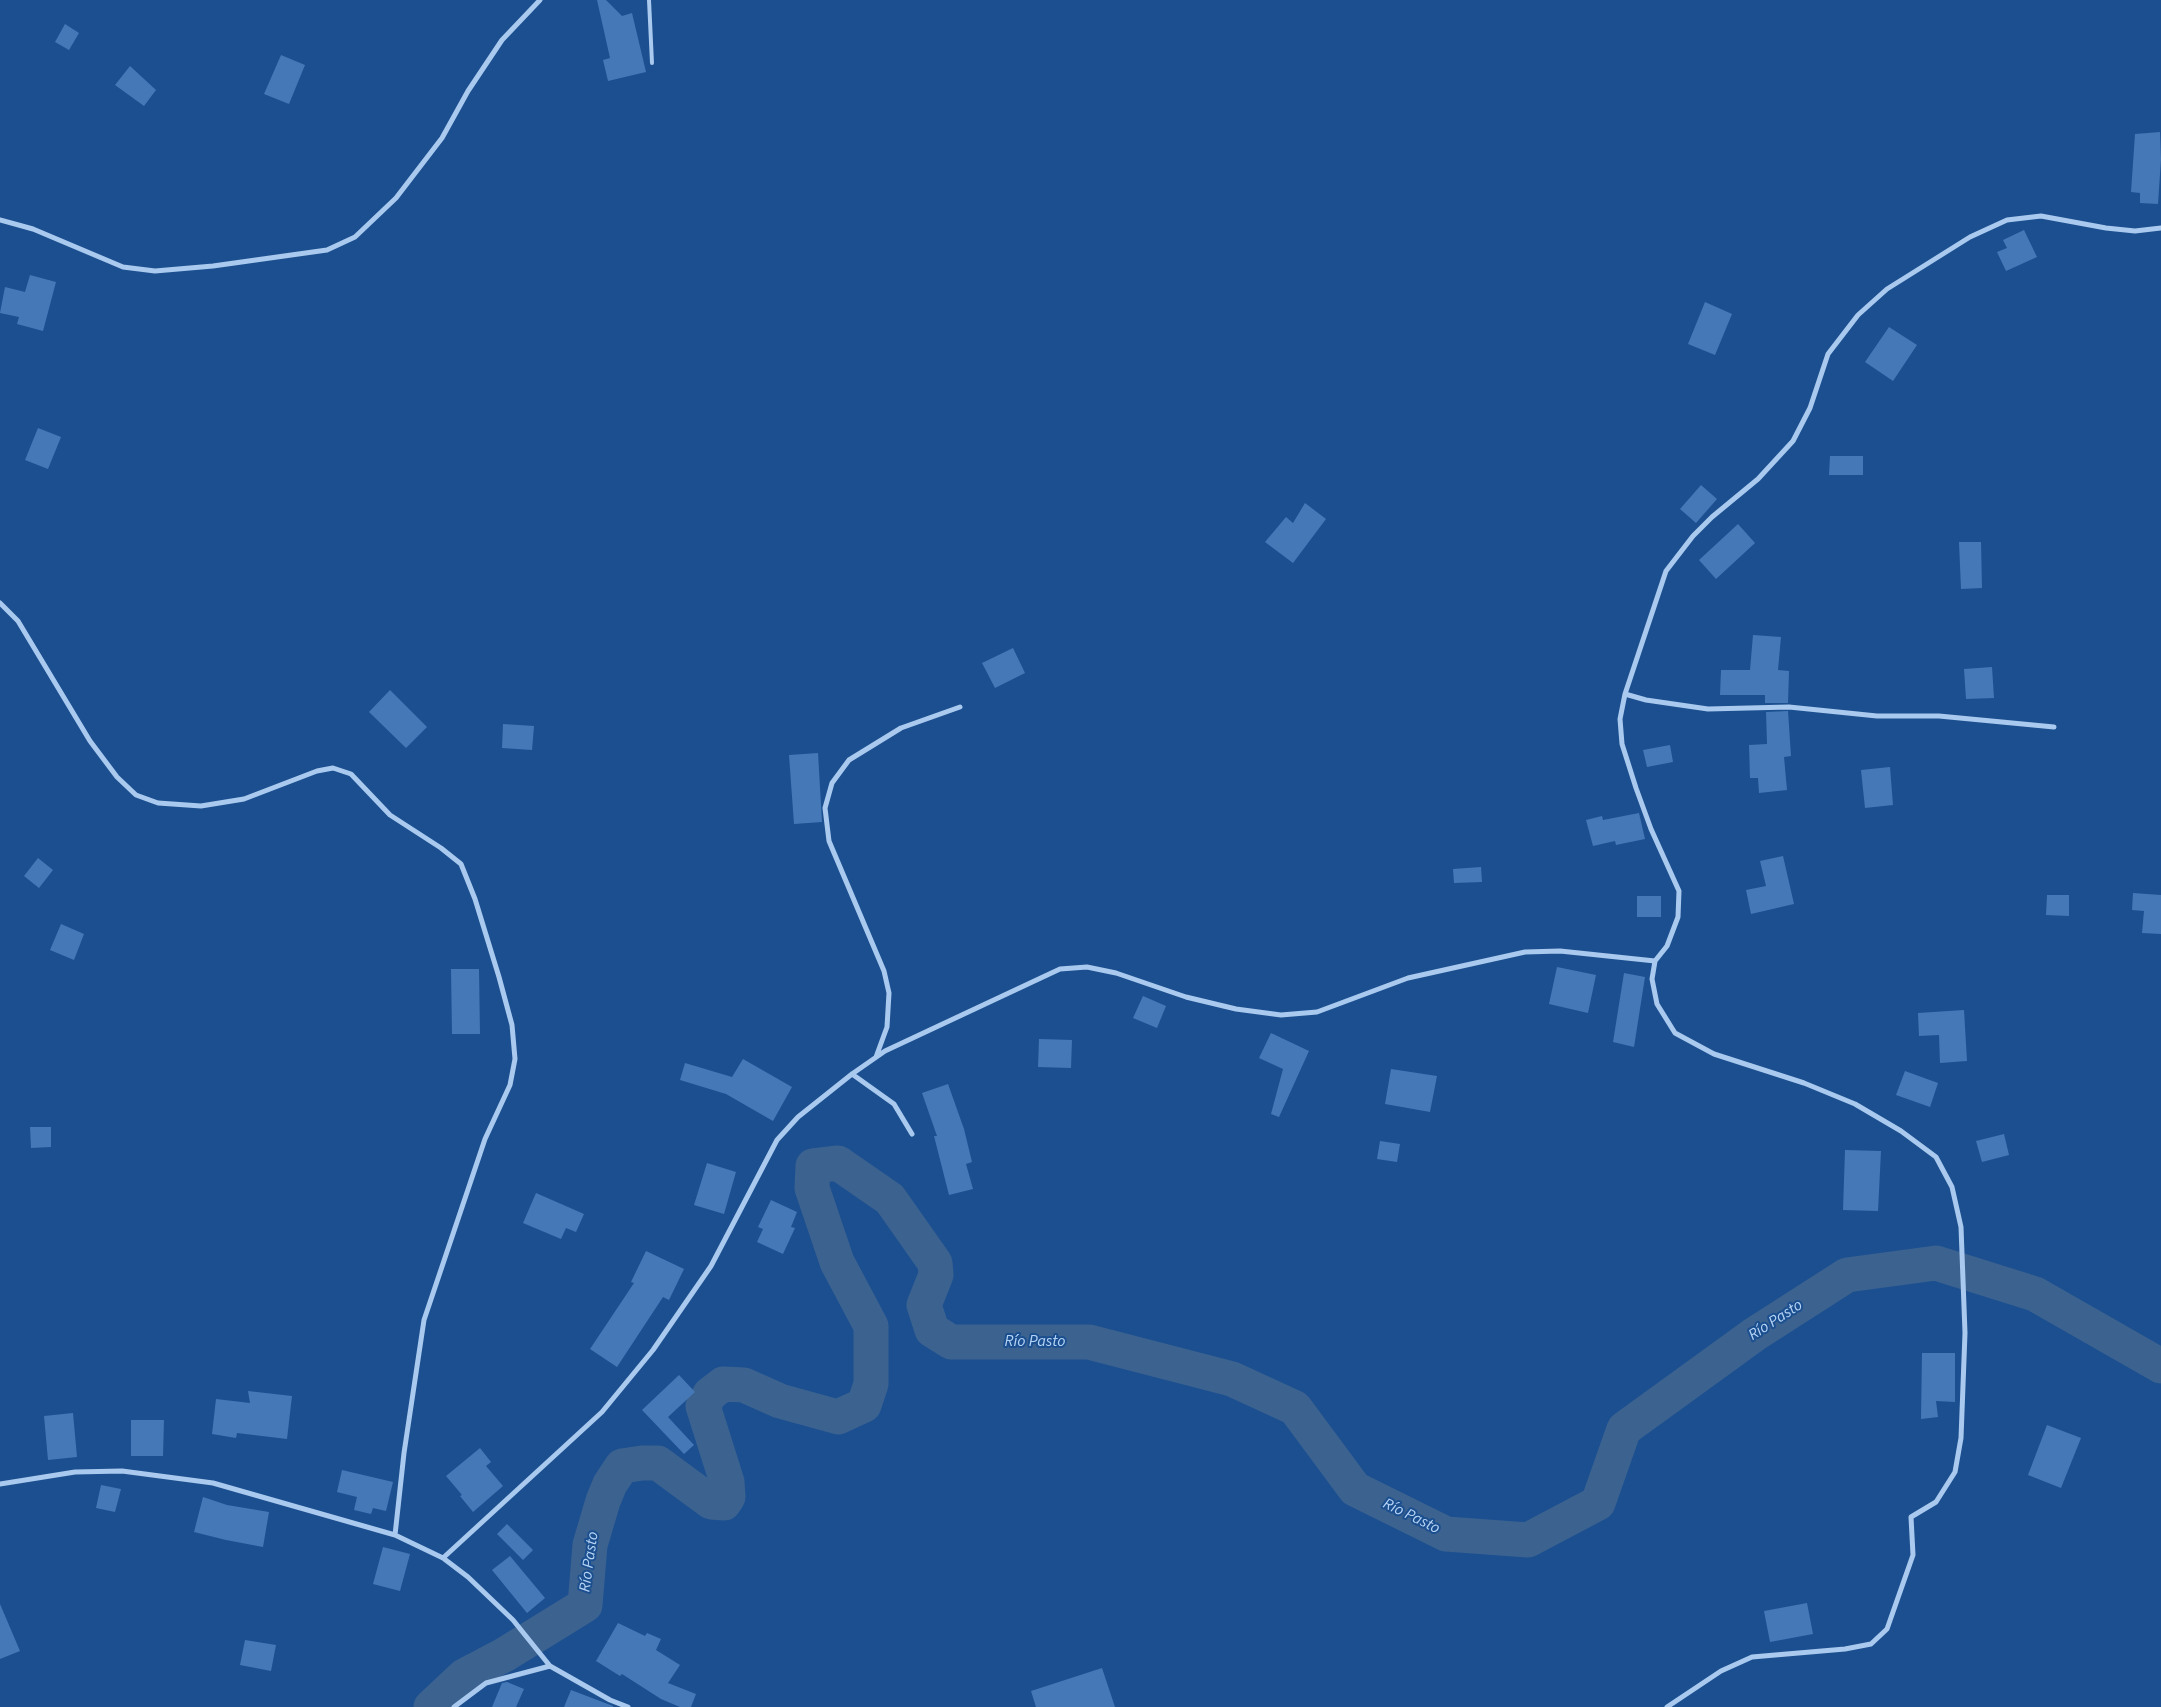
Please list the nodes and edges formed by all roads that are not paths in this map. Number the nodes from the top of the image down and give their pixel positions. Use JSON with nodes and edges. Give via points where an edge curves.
{"nodes":[{"id":1,"x":540,"y":0,"type":"edge"},
{"id":2,"x":649,"y":0,"type":"edge"},
{"id":3,"x":652,"y":63,"type":"dead end"},
{"id":4,"x":0,"y":220,"type":"edge"},
{"id":5,"x":2161,"y":228,"type":"edge"},
{"id":6,"x":0,"y":604,"type":"edge"},
{"id":7,"x":1625,"y":694,"type":"junction"},
{"id":8,"x":960,"y":706,"type":"dead end"},
{"id":9,"x":2054,"y":727,"type":"dead end"},
{"id":10,"x":1655,"y":961,"type":"junction"},
{"id":11,"x":876,"y":1057,"type":"junction"},
{"id":12,"x":852,"y":1074,"type":"junction"},
{"id":13,"x":912,"y":1134,"type":"dead end"},
{"id":14,"x":0,"y":1484,"type":"edge"},
{"id":15,"x":394,"y":1535,"type":"junction"},
{"id":16,"x":443,"y":1558,"type":"junction"},
{"id":17,"x":550,"y":1666,"type":"junction"},
{"id":18,"x":454,"y":1707,"type":"edge"},
{"id":19,"x":628,"y":1707,"type":"edge"},
{"id":20,"x":1667,"y":1707,"type":"edge"}],
"edges":[{"from":1,"to":4,"type":"street","via":[[502,40],[442,138],[396,198],[356,237],[327,250],[155,271],[123,267],[33,229]]},
{"from":2,"to":3,"type":"lane"},
{"from":5,"to":7,"type":"street","via":[[2135,231],[2041,216],[2007,220],[1970,237],[1887,289],[1858,315],[1828,354],[1810,408],[1793,441],[1758,479],[1693,536],[1666,572]]},
{"from":6,"to":15,"type":"street","via":[[18,621],[90,741],[117,777],[136,795],[158,803],[201,806],[244,799],[317,770],[334,768],[351,774],[390,815],[461,864],[499,977],[512,1025],[514,1059],[510,1085],[485,1139],[424,1320]]},
{"from":7,"to":9,"type":"street","via":[[1708,709],[1789,707]]},
{"from":7,"to":10,"type":"street","via":[[1620,720],[1622,744],[1651,829],[1679,891],[1678,917],[1667,946]]},
{"from":8,"to":11,"type":"street","via":[[901,728],[849,760],[832,784],[825,808],[829,841],[884,971],[889,993],[887,1027]]},
{"from":10,"to":11,"type":"street","via":[[1560,951],[1525,952],[1408,978],[1318,1012],[1281,1015],[1194,999],[1116,973],[1087,967],[1060,968]]},
{"from":10,"to":20,"type":"street","via":[[1652,979],[1657,1004],[1675,1033],[1714,1054],[1804,1083],[1856,1104],[1936,1157],[1952,1187],[1961,1226],[1965,1333],[1961,1438],[1955,1472],[1936,1502],[1911,1517],[1913,1555],[1887,1629],[1871,1644],[1752,1657],[1721,1671]]},
{"from":11,"to":12,"type":"street"},
{"from":12,"to":13,"type":"street","via":[[894,1104]]},
{"from":12,"to":16,"type":"street","via":[[798,1117],[777,1140],[711,1266],[653,1350],[602,1412]]},
{"from":14,"to":15,"type":"street","via":[[75,1472],[131,1472],[213,1483]]},
{"from":15,"to":16,"type":"street"},
{"from":16,"to":17,"type":"street","via":[[513,1620]]},
{"from":17,"to":18,"type":"street","via":[[486,1683]]},
{"from":17,"to":19,"type":"street"}]}
